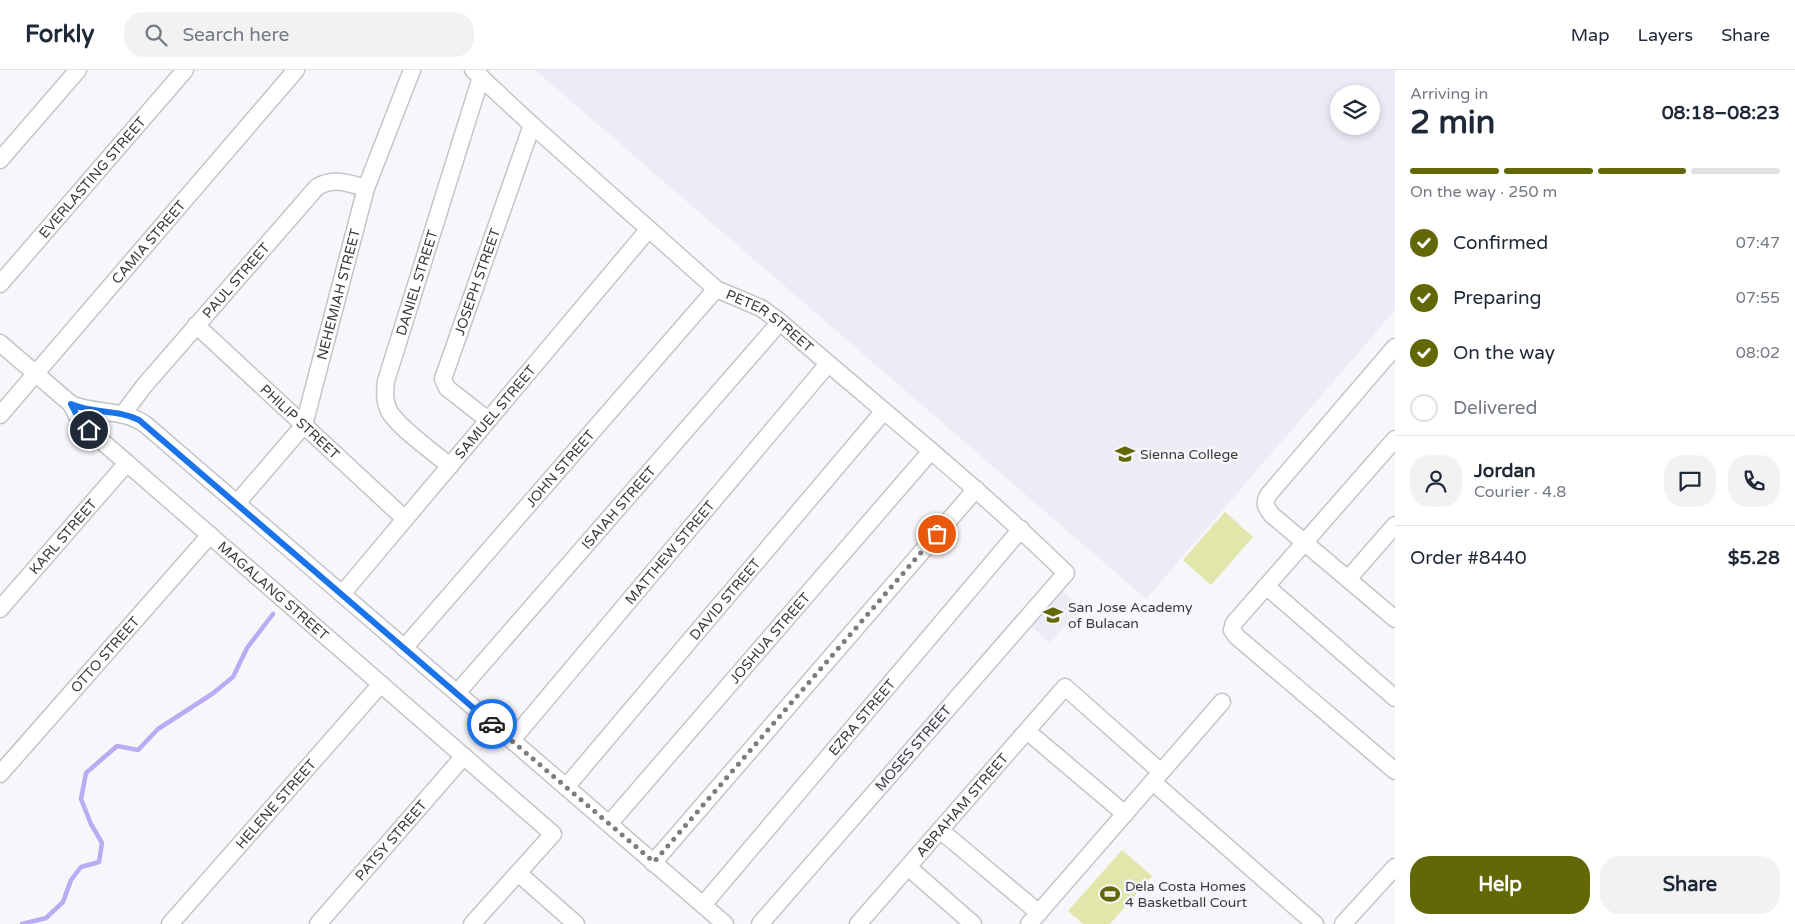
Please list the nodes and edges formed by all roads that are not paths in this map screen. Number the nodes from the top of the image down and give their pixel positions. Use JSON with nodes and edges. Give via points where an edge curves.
{"nodes":[{"id":1,"x":78,"y":70,"type":"edge"},
{"id":2,"x":184,"y":70,"type":"edge"},
{"id":3,"x":296,"y":70,"type":"edge"},
{"id":4,"x":412,"y":70,"type":"edge"},
{"id":5,"x":477,"y":74,"type":"edge"},
{"id":6,"x":532,"y":125,"type":"junction"},
{"id":7,"x":0,"y":160,"type":"edge"},
{"id":8,"x":366,"y":188,"type":"junction"},
{"id":9,"x":648,"y":230,"type":"junction"},
{"id":10,"x":0,"y":284,"type":"edge"},
{"id":11,"x":716,"y":289,"type":"junction"},
{"id":12,"x":780,"y":322,"type":"junction"},
{"id":13,"x":196,"y":325,"type":"junction"},
{"id":14,"x":0,"y":343,"type":"edge"},
{"id":15,"x":1395,"y":347,"type":"edge"},
{"id":16,"x":828,"y":364,"type":"junction"},
{"id":17,"x":36,"y":374,"type":"junction"},
{"id":18,"x":71,"y":404,"type":"junction"},
{"id":19,"x":884,"y":411,"type":"junction"},
{"id":20,"x":123,"y":414,"type":"junction"},
{"id":21,"x":0,"y":415,"type":"edge"},
{"id":22,"x":488,"y":420,"type":"junction"},
{"id":23,"x":304,"y":425,"type":"junction"},
{"id":24,"x":1395,"y":439,"type":"edge"},
{"id":25,"x":931,"y":451,"type":"junction"},
{"id":26,"x":127,"y":463,"type":"junction"},
{"id":27,"x":450,"y":466,"type":"junction"},
{"id":28,"x":976,"y":489,"type":"junction"},
{"id":29,"x":237,"y":504,"type":"junction"},
{"id":30,"x":405,"y":519,"type":"junction"},
{"id":31,"x":1395,"y":526,"type":"edge"},
{"id":32,"x":1021,"y":529,"type":"junction"},
{"id":33,"x":210,"y":535,"type":"junction"},
{"id":34,"x":1304,"y":541,"type":"junction"},
{"id":35,"x":1066,"y":573,"type":"joint"},
{"id":36,"x":1348,"y":579,"type":"junction"},
{"id":37,"x":1266,"y":586,"type":"junction"},
{"id":38,"x":342,"y":594,"type":"junction"},
{"id":39,"x":0,"y":609,"type":"edge"},
{"id":40,"x":1394,"y":616,"type":"edge"},
{"id":41,"x":404,"y":648,"type":"junction"},
{"id":42,"x":381,"y":684,"type":"junction"},
{"id":43,"x":457,"y":693,"type":"junction"},
{"id":44,"x":1395,"y":698,"type":"edge"},
{"id":45,"x":1222,"y":702,"type":"dead end"},
{"id":46,"x":1027,"y":731,"type":"junction"},
{"id":47,"x":512,"y":740,"type":"junction"},
{"id":48,"x":464,"y":756,"type":"junction"},
{"id":49,"x":1395,"y":771,"type":"edge"},
{"id":50,"x":0,"y":774,"type":"edge"},
{"id":51,"x":1157,"y":778,"type":"junction"},
{"id":52,"x":566,"y":787,"type":"junction"},
{"id":53,"x":1125,"y":814,"type":"junction"},
{"id":54,"x":609,"y":824,"type":"junction"},
{"id":55,"x":940,"y":830,"type":"junction"},
{"id":56,"x":654,"y":862,"type":"junction"},
{"id":57,"x":908,"y":867,"type":"junction"},
{"id":58,"x":1395,"y":867,"type":"edge"},
{"id":59,"x":518,"y":873,"type":"junction"},
{"id":60,"x":703,"y":905,"type":"junction"},
{"id":61,"x":1034,"y":919,"type":"edge"},
{"id":62,"x":862,"y":923,"type":"edge"},
{"id":63,"x":170,"y":924,"type":"edge"},
{"id":64,"x":318,"y":924,"type":"edge"},
{"id":65,"x":472,"y":924,"type":"edge"},
{"id":66,"x":576,"y":924,"type":"edge"},
{"id":67,"x":725,"y":924,"type":"edge"},
{"id":68,"x":760,"y":924,"type":"edge"},
{"id":69,"x":973,"y":924,"type":"edge"},
{"id":70,"x":1316,"y":924,"type":"edge"},
{"id":71,"x":1343,"y":924,"type":"edge"}],
"edges":[{"from":1,"to":7,"type":"street"},
{"from":2,"to":10,"type":"street","name":"EVERLASTING STREET"},
{"from":3,"to":17,"type":"street","name":"CAMIA STREET"},
{"from":4,"to":8,"type":"street","name":"NEHEMIAH STREET"},
{"from":5,"to":6,"type":"street","name":"PETER STREET"},
{"from":5,"to":27,"type":"street","name":"DANIEL STREET","via":[[386,380],[384,396],[389,411],[398,422]]},
{"from":6,"to":9,"type":"street","name":"PETER STREET"},
{"from":6,"to":22,"type":"street","name":"JOSEPH STREET","via":[[443,379],[447,388]]},
{"from":8,"to":13,"type":"street","name":"PAUL STREET","via":[[334,181],[318,187]]},
{"from":8,"to":23,"type":"street","name":"NEHEMIAH STREET"},
{"from":9,"to":11,"type":"street","name":"PETER STREET"},
{"from":9,"to":22,"type":"street","name":"SAMUEL STREET"},
{"from":11,"to":12,"type":"street","name":"PETER STREET","via":[[762,308]]},
{"from":11,"to":41,"type":"street","name":"JOHN STREET"},
{"from":12,"to":16,"type":"street","name":"PETER STREET"},
{"from":12,"to":43,"type":"street","name":"ISAIAH STREET"},
{"from":13,"to":20,"type":"street","name":"PAUL STREET"},
{"from":13,"to":23,"type":"street","name":"PHILIP STREET"},
{"from":14,"to":17,"type":"street","name":"MAGALANG STREET"},
{"from":15,"to":34,"type":"street","via":[[1265,499],[1272,515]]},
{"from":16,"to":19,"type":"street","name":"PETER STREET"},
{"from":16,"to":47,"type":"street","name":"MATTHEW STREET"},
{"from":17,"to":18,"type":"street","name":"MAGALANG STREET"},
{"from":17,"to":21,"type":"street","name":"CAMIA STREET"},
{"from":18,"to":20,"type":"street"},
{"from":18,"to":26,"type":"street","name":"MAGALANG STREET","via":[[83,425]]},
{"from":19,"to":25,"type":"street","name":"PETER STREET"},
{"from":19,"to":52,"type":"street","name":"DAVID STREET"},
{"from":20,"to":29,"type":"street","via":[[146,425]]},
{"from":22,"to":27,"type":"street","name":"SAMUEL STREET"},
{"from":23,"to":29,"type":"street","name":"NEHEMIAH STREET"},
{"from":23,"to":30,"type":"street","name":"PHILIP STREET"},
{"from":24,"to":34,"type":"street"},
{"from":25,"to":28,"type":"street","name":"PETER STREET"},
{"from":25,"to":54,"type":"street","name":"JOSHUA STREET"},
{"from":26,"to":33,"type":"street","name":"MAGALANG STREET"},
{"from":26,"to":39,"type":"street","name":"KARL STREET"},
{"from":27,"to":30,"type":"street","name":"SAMUEL STREET"},
{"from":28,"to":32,"type":"street","name":"PETER STREET"},
{"from":28,"to":56,"type":"street"},
{"from":29,"to":38,"type":"street"},
{"from":30,"to":38,"type":"street","name":"SAMUEL STREET"},
{"from":31,"to":36,"type":"street"},
{"from":32,"to":35,"type":"street","name":"PETER STREET"},
{"from":32,"to":60,"type":"street","name":"EZRA STREET"},
{"from":33,"to":42,"type":"street","name":"MAGALANG STREET"},
{"from":33,"to":50,"type":"street","name":"OTTO STREET"},
{"from":34,"to":36,"type":"street"},
{"from":34,"to":37,"type":"street"},
{"from":35,"to":68,"type":"street","name":"MOSES STREET"},
{"from":36,"to":40,"type":"street"},
{"from":37,"to":44,"type":"street"},
{"from":37,"to":49,"type":"street","via":[[1234,623],[1232,630],[1236,636]]},
{"from":38,"to":41,"type":"street"},
{"from":41,"to":43,"type":"street"},
{"from":42,"to":48,"type":"street","name":"MAGALANG STREET"},
{"from":42,"to":63,"type":"street","name":"HELENE STREET"},
{"from":43,"to":47,"type":"street"},
{"from":45,"to":51,"type":"street"},
{"from":46,"to":51,"type":"street","name":"ABRAHAM STREET","via":[[1065,687]]},
{"from":46,"to":53,"type":"street"},
{"from":46,"to":55,"type":"street","name":"ABRAHAM STREET"},
{"from":47,"to":52,"type":"street"},
{"from":48,"to":59,"type":"street","name":"MAGALANG STREET","via":[[553,834]]},
{"from":48,"to":64,"type":"street","name":"PATSY STREET"},
{"from":51,"to":53,"type":"street"},
{"from":51,"to":70,"type":"street"},
{"from":52,"to":54,"type":"street"},
{"from":53,"to":61,"type":"street"},
{"from":54,"to":56,"type":"street"},
{"from":55,"to":57,"type":"street","name":"ABRAHAM STREET"},
{"from":55,"to":61,"type":"street"},
{"from":56,"to":60,"type":"street"},
{"from":57,"to":62,"type":"street","name":"ABRAHAM STREET"},
{"from":57,"to":69,"type":"street"},
{"from":58,"to":71,"type":"street"},
{"from":59,"to":65,"type":"street"},
{"from":59,"to":66,"type":"street"},
{"from":60,"to":67,"type":"street"}]}
